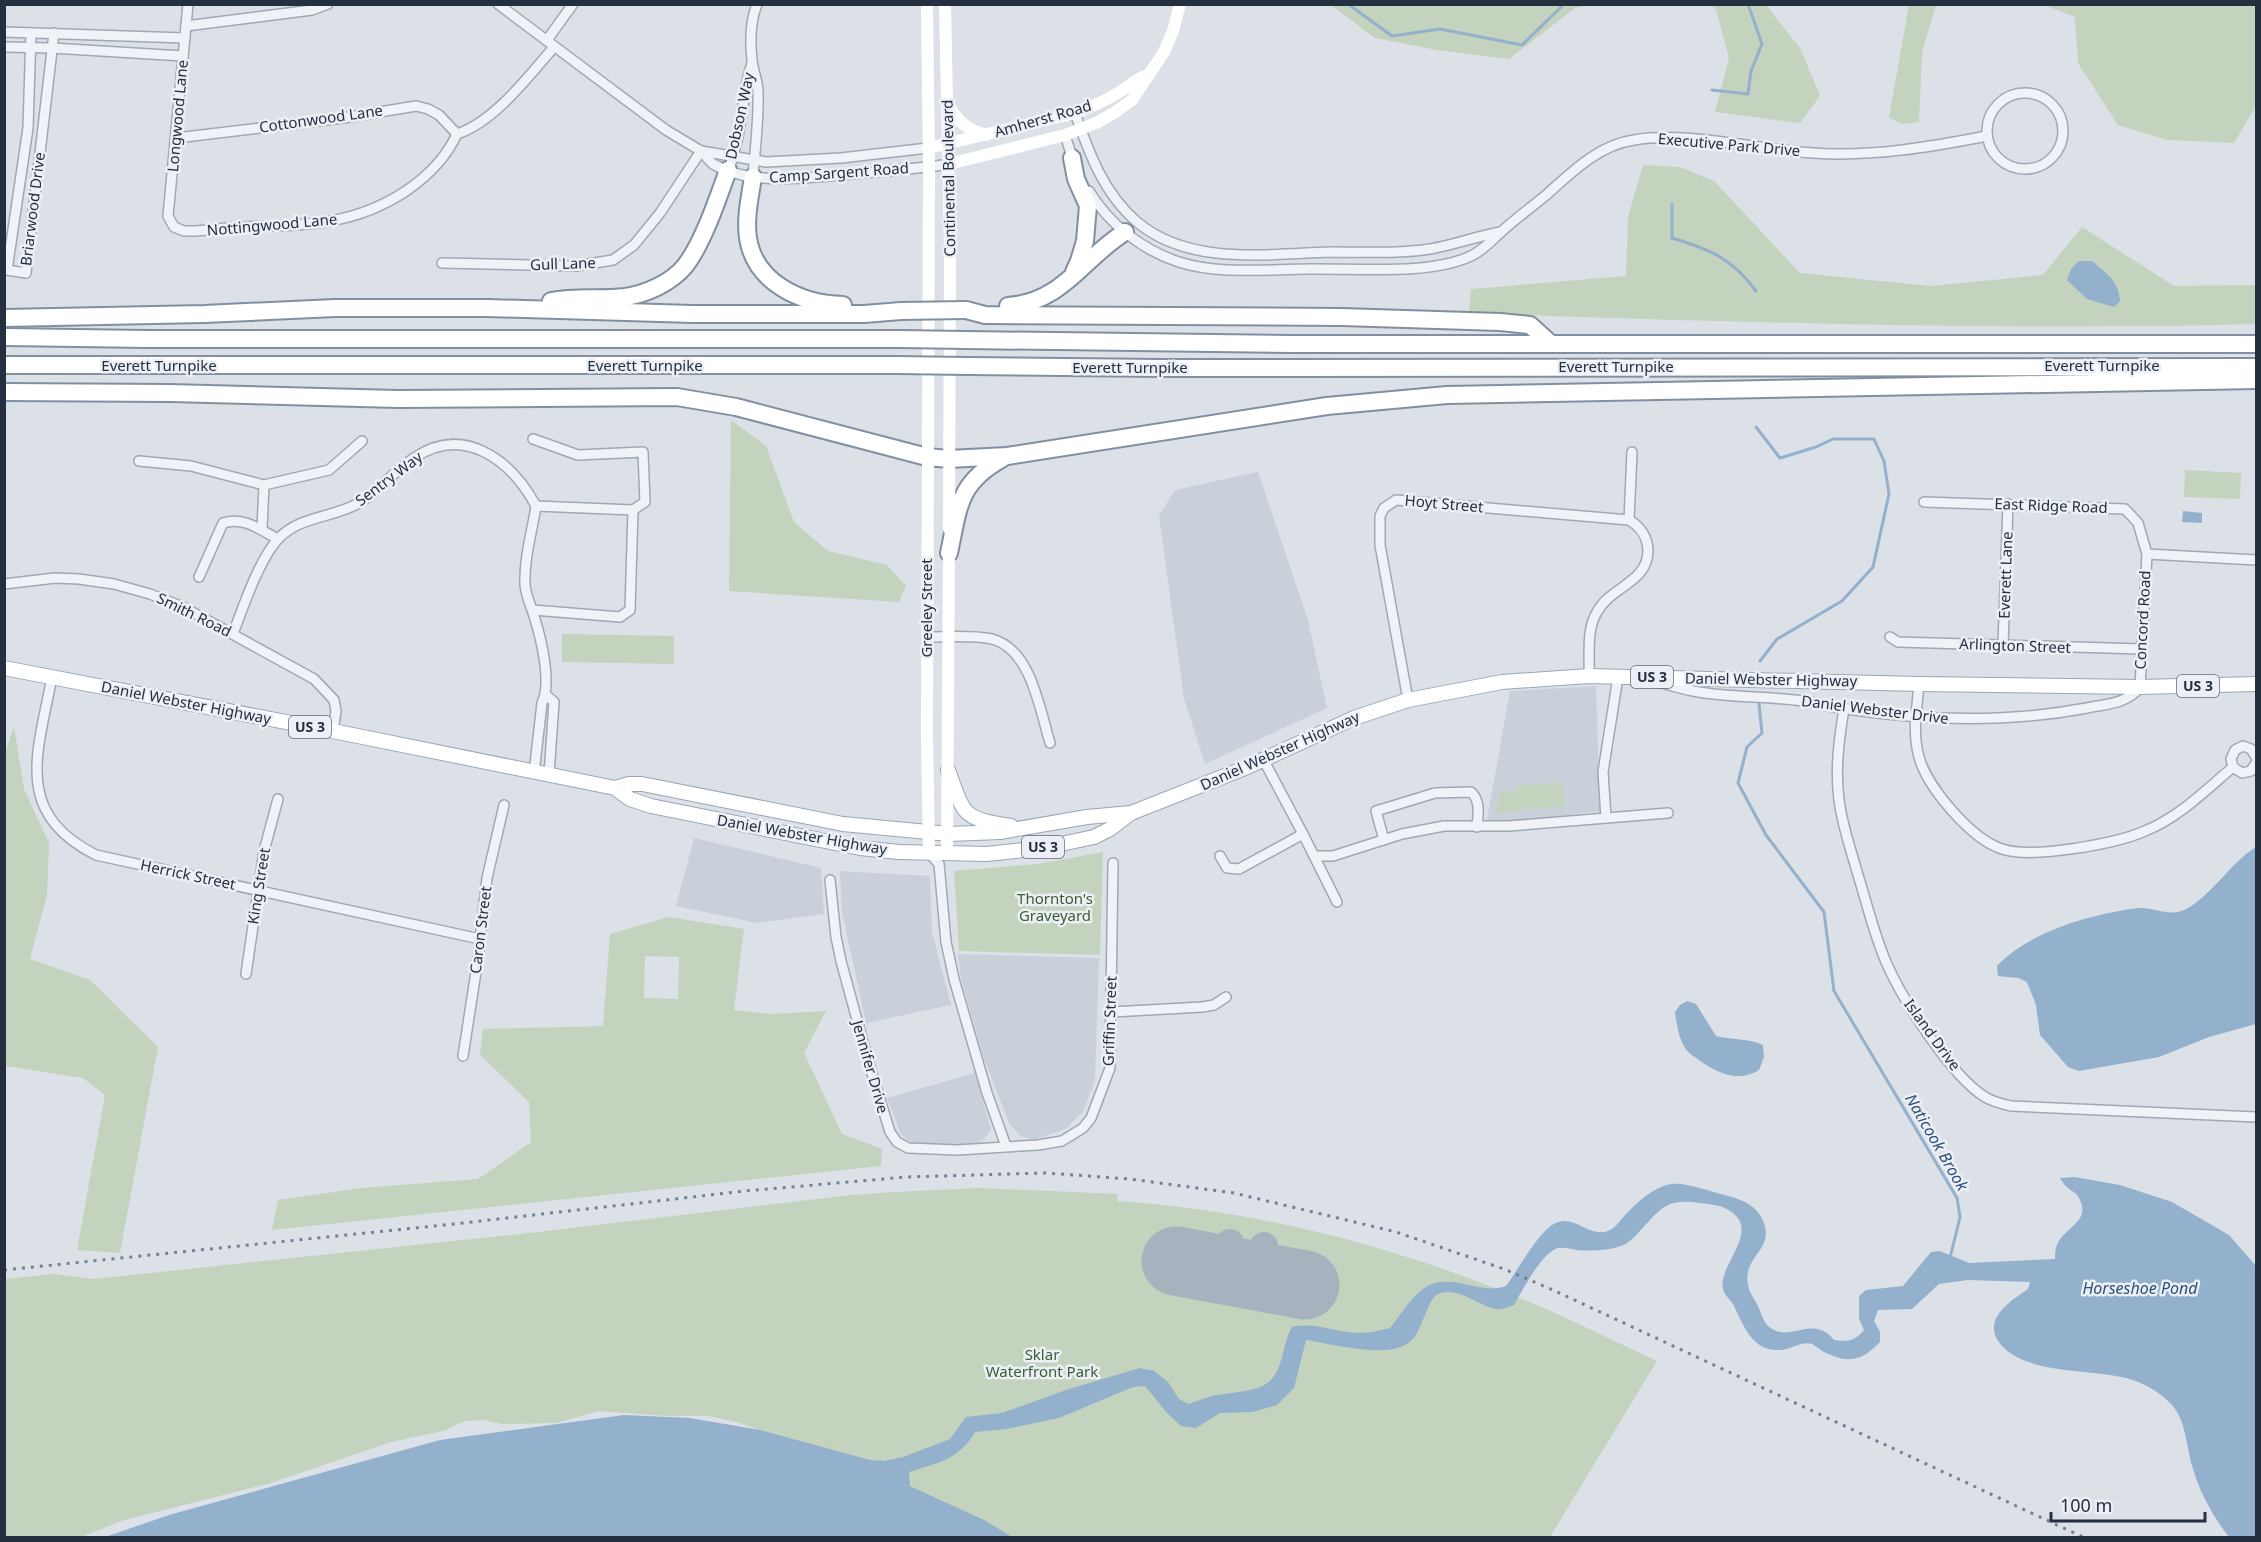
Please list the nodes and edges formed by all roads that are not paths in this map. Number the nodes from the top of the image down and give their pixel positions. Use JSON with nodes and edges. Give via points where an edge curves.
{"nodes":[{"id":1,"x":188,"y":4,"type":"edge"},
{"id":2,"x":328,"y":4,"type":"edge"},
{"id":3,"x":498,"y":4,"type":"edge"},
{"id":4,"x":573,"y":4,"type":"edge"},
{"id":5,"x":757,"y":4,"type":"edge"},
{"id":6,"x":927,"y":4,"type":"edge"},
{"id":7,"x":945,"y":4,"type":"edge"},
{"id":8,"x":1180,"y":4,"type":"edge"},
{"id":9,"x":186,"y":27,"type":"junction"},
{"id":10,"x":4,"y":32,"type":"edge"},
{"id":11,"x":31,"y":33,"type":"junction"},
{"id":12,"x":54,"y":33,"type":"junction"},
{"id":13,"x":185,"y":38,"type":"junction"},
{"id":14,"x":550,"y":44,"type":"junction"},
{"id":15,"x":4,"y":47,"type":"edge"},
{"id":16,"x":31,"y":47,"type":"junction"},
{"id":17,"x":52,"y":48,"type":"junction"},
{"id":18,"x":183,"y":56,"type":"junction"},
{"id":19,"x":752,"y":63,"type":"junction"},
{"id":20,"x":1149,"y":74,"type":"junction"},
{"id":21,"x":947,"y":102,"type":"junction"},
{"id":22,"x":1075,"y":112,"type":"junction"},
{"id":23,"x":1081,"y":129,"type":"junction"},
{"id":24,"x":457,"y":134,"type":"junction"},
{"id":25,"x":987,"y":135,"type":"junction"},
{"id":26,"x":1065,"y":135,"type":"junction"},
{"id":27,"x":1988,"y":136,"type":"junction"},
{"id":28,"x":176,"y":138,"type":"junction"},
{"id":29,"x":947,"y":145,"type":"junction"},
{"id":30,"x":928,"y":148,"type":"junction"},
{"id":31,"x":701,"y":151,"type":"junction"},
{"id":32,"x":1072,"y":158,"type":"junction"},
{"id":33,"x":730,"y":163,"type":"junction"},
{"id":34,"x":949,"y":164,"type":"junction"},
{"id":35,"x":929,"y":167,"type":"junction"},
{"id":36,"x":753,"y":169,"type":"junction"},
{"id":37,"x":174,"y":227,"type":"joint"},
{"id":38,"x":1132,"y":227,"type":"junction"},
{"id":39,"x":1501,"y":232,"type":"junction"},
{"id":40,"x":442,"y":263,"type":"dead end"},
{"id":41,"x":1071,"y":276,"type":"junction"},
{"id":42,"x":512,"y":308,"type":"junction"},
{"id":43,"x":966,"y":310,"type":"junction"},
{"id":44,"x":901,"y":311,"type":"junction"},
{"id":45,"x":4,"y":318,"type":"edge"},
{"id":46,"x":4,"y":337,"type":"edge"},
{"id":47,"x":1551,"y":344,"type":"junction"},
{"id":48,"x":2256,"y":344,"type":"edge"},
{"id":49,"x":928,"y":348,"type":"joint"},
{"id":50,"x":950,"y":351,"type":"joint"},
{"id":51,"x":4,"y":365,"type":"edge"},
{"id":52,"x":2256,"y":367,"type":"edge"},
{"id":53,"x":2256,"y":380,"type":"edge"},
{"id":54,"x":4,"y":392,"type":"edge"},
{"id":55,"x":533,"y":439,"type":"dead end"},
{"id":56,"x":362,"y":441,"type":"dead end"},
{"id":57,"x":1632,"y":453,"type":"dead end"},
{"id":58,"x":1007,"y":456,"type":"junction"},
{"id":59,"x":927,"y":457,"type":"junction"},
{"id":60,"x":948,"y":459,"type":"junction"},
{"id":61,"x":139,"y":461,"type":"dead end"},
{"id":62,"x":264,"y":485,"type":"junction"},
{"id":63,"x":1924,"y":502,"type":"dead end"},
{"id":64,"x":2008,"y":504,"type":"junction"},
{"id":65,"x":536,"y":506,"type":"junction"},
{"id":66,"x":633,"y":510,"type":"junction"},
{"id":67,"x":1629,"y":520,"type":"junction"},
{"id":68,"x":262,"y":528,"type":"junction"},
{"id":69,"x":278,"y":539,"type":"junction"},
{"id":70,"x":949,"y":553,"type":"junction"},
{"id":71,"x":2147,"y":554,"type":"junction"},
{"id":72,"x":2256,"y":560,"type":"edge"},
{"id":73,"x":199,"y":577,"type":"dead end"},
{"id":74,"x":4,"y":584,"type":"edge"},
{"id":75,"x":532,"y":610,"type":"junction"},
{"id":76,"x":232,"y":633,"type":"junction"},
{"id":77,"x":927,"y":637,"type":"junction"},
{"id":78,"x":949,"y":637,"type":"junction"},
{"id":79,"x":1890,"y":637,"type":"dead end"},
{"id":80,"x":2003,"y":645,"type":"junction"},
{"id":81,"x":2142,"y":649,"type":"junction"},
{"id":82,"x":4,"y":668,"type":"edge"},
{"id":83,"x":1589,"y":676,"type":"junction"},
{"id":84,"x":1618,"y":676,"type":"junction"},
{"id":85,"x":52,"y":677,"type":"junction"},
{"id":86,"x":1641,"y":677,"type":"junction"},
{"id":87,"x":1919,"y":684,"type":"junction"},
{"id":88,"x":2256,"y":684,"type":"edge"},
{"id":89,"x":2140,"y":687,"type":"junction"},
{"id":90,"x":546,"y":695,"type":"junction"},
{"id":91,"x":1408,"y":700,"type":"junction"},
{"id":92,"x":1844,"y":709,"type":"junction"},
{"id":93,"x":1915,"y":717,"type":"junction"},
{"id":94,"x":333,"y":731,"type":"junction"},
{"id":95,"x":1050,"y":743,"type":"dead end"},
{"id":96,"x":2256,"y":757,"type":"edge"},
{"id":97,"x":1263,"y":759,"type":"junction"},
{"id":98,"x":2256,"y":762,"type":"edge"},
{"id":99,"x":2233,"y":767,"type":"junction"},
{"id":100,"x":948,"y":770,"type":"junction"},
{"id":101,"x":534,"y":773,"type":"junction"},
{"id":102,"x":549,"y":776,"type":"junction"},
{"id":103,"x":615,"y":788,"type":"junction"},
{"id":104,"x":278,"y":799,"type":"dead end"},
{"id":105,"x":504,"y":805,"type":"dead end"},
{"id":106,"x":1131,"y":813,"type":"junction"},
{"id":107,"x":1668,"y":813,"type":"dead end"},
{"id":108,"x":1606,"y":818,"type":"junction"},
{"id":109,"x":1477,"y":827,"type":"junction"},
{"id":110,"x":1025,"y":828,"type":"junction"},
{"id":111,"x":928,"y":833,"type":"junction"},
{"id":112,"x":949,"y":834,"type":"junction"},
{"id":113,"x":1303,"y":834,"type":"junction"},
{"id":114,"x":1384,"y":840,"type":"junction"},
{"id":115,"x":929,"y":853,"type":"junction"},
{"id":116,"x":1220,"y":856,"type":"dead end"},
{"id":117,"x":1315,"y":856,"type":"junction"},
{"id":118,"x":943,"y":859,"type":"junction"},
{"id":119,"x":1113,"y":863,"type":"dead end"},
{"id":120,"x":830,"y":880,"type":"dead end"},
{"id":121,"x":258,"y":890,"type":"junction"},
{"id":122,"x":1337,"y":902,"type":"dead end"},
{"id":123,"x":480,"y":939,"type":"junction"},
{"id":124,"x":246,"y":974,"type":"dead end"},
{"id":125,"x":1226,"y":997,"type":"dead end"},
{"id":126,"x":1112,"y":1012,"type":"junction"},
{"id":127,"x":463,"y":1056,"type":"dead end"},
{"id":128,"x":2253,"y":1116,"type":"edge"},
{"id":129,"x":2256,"y":1123,"type":"edge"},
{"id":130,"x":1006,"y":1146,"type":"junction"}],
"edges":[{"from":1,"to":9,"type":"street","name":"Longwood Lane"},
{"from":2,"to":9,"type":"street","via":[[312,10]]},
{"from":3,"to":14,"type":"street","name":"Camp Sargent Road"},
{"from":4,"to":14,"type":"street","name":"Nottingwood Lane"},
{"from":5,"to":19,"type":"street","name":"Dobson Way","via":[[752,21]]},
{"from":6,"to":30,"type":"main road","name":"Continental Boulevard"},
{"from":7,"to":21,"type":"main road","name":"Continental Boulevard"},
{"from":8,"to":20,"type":"main road","name":"Amherst Road","via":[[1164,52]]},
{"from":9,"to":13,"type":"street","name":"Longwood Lane"},
{"from":10,"to":11,"type":"street"},
{"from":11,"to":12,"type":"street"},
{"from":11,"to":16,"type":"street","name":"Briarwood Drive"},
{"from":12,"to":13,"type":"street"},
{"from":12,"to":17,"type":"street","name":"Briarwood Drive"},
{"from":13,"to":18,"type":"street","name":"Longwood Lane"},
{"from":14,"to":24,"type":"street","name":"Nottingwood Lane","via":[[506,99],[468,130]]},
{"from":14,"to":31,"type":"street","name":"Camp Sargent Road","via":[[666,130]]},
{"from":15,"to":16,"type":"street"},
{"from":16,"to":17,"type":"street"},
{"from":16,"to":17,"type":"street","name":"Briarwood Drive","via":[[28,128],[7,270],[26,273]]},
{"from":17,"to":18,"type":"street"},
{"from":18,"to":28,"type":"street","name":"Longwood Lane"},
{"from":19,"to":33,"type":"street","name":"Dobson Way"},
{"from":19,"to":36,"type":"street","name":"Dobson Way","via":[[758,92]]},
{"from":20,"to":22,"type":"main road","name":"Amherst Road","via":[[1094,106]]},
{"from":20,"to":23,"type":"main road","name":"Amherst Road","via":[[1132,100]]},
{"from":21,"to":25,"type":"main road","via":[[960,123]]},
{"from":21,"to":29,"type":"main road","name":"Continental Boulevard"},
{"from":22,"to":23,"type":"street","name":"Executive Park Drive"},
{"from":22,"to":25,"type":"main road","name":"Amherst Road"},
{"from":23,"to":26,"type":"main road","name":"Amherst Road"},
{"from":23,"to":38,"type":"street","name":"Executive Park Drive","via":[[1106,185]]},
{"from":24,"to":28,"type":"street","name":"Cottonwood Lane","via":[[439,115],[416,106]]},
{"from":24,"to":37,"type":"street","name":"Nottingwood Lane","via":[[444,157],[418,183],[387,203],[354,217],[306,225],[196,232]]},
{"from":25,"to":29,"type":"main road","name":"Amherst Road"},
{"from":26,"to":32,"type":"street","name":"Executive Park Drive"},
{"from":26,"to":34,"type":"main road","name":"Amherst Road"},
{"from":27,"to":27,"type":"street","via":[[1993,151],[2004,163],[2029,169],[2046,163],[2055,154],[2061,142],[2061,118],[2052,104],[2039,96],[2021,93],[1995,108],[1989,118]]},
{"from":27,"to":39,"type":"street","name":"Executive Park Drive","via":[[1850,154],[1668,138],[1631,140],[1594,155]]},
{"from":28,"to":37,"type":"street","name":"Longwood Lane","via":[[168,216]]},
{"from":29,"to":30,"type":"main road","name":"Amherst Road"},
{"from":29,"to":34,"type":"main road","name":"Continental Boulevard"},
{"from":30,"to":35,"type":"main road","name":"Continental Boulevard"},
{"from":30,"to":36,"type":"street","name":"Camp Sargent Road"},
{"from":31,"to":33,"type":"street","name":"Camp Sargent Road","via":[[712,164]]},
{"from":31,"to":40,"type":"street","name":"Gull Lane","via":[[634,246],[613,260],[576,266]]},
{"from":32,"to":38,"type":"street","name":"Executive Park Drive","via":[[1096,203]]},
{"from":32,"to":41,"type":"highway","via":[[1088,206],[1085,241]]},
{"from":33,"to":36,"type":"street","name":"Camp Sargent Road"},
{"from":33,"to":36,"type":"street","name":"Camp Sargent Road"},
{"from":33,"to":42,"type":"highway","via":[[695,249],[684,267],[658,286],[637,295],[559,300]]},
{"from":34,"to":35,"type":"street","name":"Camp Sargent Road"},
{"from":34,"to":50,"type":"main road","name":"Continental Boulevard"},
{"from":35,"to":36,"type":"street","name":"Camp Sargent Road","via":[[783,179]]},
{"from":35,"to":49,"type":"main road","name":"Continental Boulevard"},
{"from":36,"to":44,"type":"highway","via":[[748,239],[768,278],[788,292],[811,299]]},
{"from":38,"to":39,"type":"street","name":"Executive Park Drive","via":[[1191,248],[1239,254],[1404,252]]},
{"from":38,"to":39,"type":"street","name":"Executive Park Drive","via":[[1146,248],[1182,263],[1233,269],[1420,267],[1472,256]]},
{"from":38,"to":41,"type":"highway"},
{"from":41,"to":43,"type":"highway","via":[[1054,292],[1026,304]]},
{"from":42,"to":44,"type":"highway","via":[[693,314]]},
{"from":42,"to":45,"type":"highway","via":[[335,308]]},
{"from":43,"to":44,"type":"highway","bridge":true},
{"from":43,"to":47,"type":"highway","via":[[984,315],[1500,322],[1530,325]]},
{"from":46,"to":47,"type":"highway","name":"Everett Turnpike","bridge":true},
{"from":47,"to":48,"type":"highway","name":"Everett Turnpike"},
{"from":49,"to":59,"type":"main road","name":"Greeley Street"},
{"from":50,"to":60,"type":"main road","name":"Greeley Street"},
{"from":51,"to":52,"type":"highway","name":"Everett Turnpike","bridge":true},
{"from":53,"to":58,"type":"highway","via":[[1447,395],[1327,406]]},
{"from":54,"to":59,"type":"highway","via":[[398,399],[677,397],[736,407]]},
{"from":55,"to":66,"type":"street","via":[[578,455],[643,453],[645,502]]},
{"from":56,"to":62,"type":"street","via":[[329,470]]},
{"from":57,"to":67,"type":"street"},
{"from":58,"to":60,"type":"highway"},
{"from":58,"to":70,"type":"highway","via":[[978,474],[964,493]]},
{"from":59,"to":60,"type":"highway"},
{"from":59,"to":77,"type":"main road","name":"Greeley Street"},
{"from":60,"to":70,"type":"main road","name":"Greeley Street"},
{"from":61,"to":62,"type":"street","via":[[191,466]]},
{"from":62,"to":68,"type":"street"},
{"from":63,"to":64,"type":"street","name":"East Ridge Road"},
{"from":64,"to":71,"type":"street","name":"East Ridge Road","via":[[2126,509],[2138,523]]},
{"from":64,"to":80,"type":"street","name":"Everett Lane"},
{"from":65,"to":66,"type":"street"},
{"from":65,"to":69,"type":"street","name":"Sentry Way","via":[[521,481],[482,450],[459,443],[446,444],[414,458],[355,506],[314,518]]},
{"from":65,"to":75,"type":"street","via":[[525,587]]},
{"from":66,"to":75,"type":"street","via":[[630,610],[620,617]]},
{"from":67,"to":83,"type":"street","via":[[1645,537],[1646,563],[1643,572],[1614,592],[1596,612],[1591,630]]},
{"from":67,"to":91,"type":"street","name":"Hoyt Street","via":[[1405,500],[1389,503],[1380,516],[1380,545]]},
{"from":68,"to":69,"type":"street"},
{"from":68,"to":73,"type":"street","via":[[232,520],[223,524]]},
{"from":69,"to":76,"type":"street","name":"Sentry Way"},
{"from":70,"to":78,"type":"main road","name":"Greeley Street"},
{"from":71,"to":72,"type":"street"},
{"from":71,"to":81,"type":"street","name":"Concord Road"},
{"from":74,"to":76,"type":"street","name":"Smith Road","via":[[55,578],[114,584],[183,607]]},
{"from":75,"to":90,"type":"street","via":[[544,661]]},
{"from":76,"to":94,"type":"street","name":"Smith Road","via":[[323,687],[334,700]]},
{"from":77,"to":78,"type":"street"},
{"from":77,"to":111,"type":"main road","name":"Greeley Street"},
{"from":78,"to":95,"type":"street","via":[[990,639],[1010,648],[1030,678]]},
{"from":78,"to":100,"type":"main road","name":"Greeley Street"},
{"from":79,"to":80,"type":"street","name":"Arlington Street","via":[[1898,642]]},
{"from":80,"to":81,"type":"street","name":"Arlington Street"},
{"from":81,"to":89,"type":"street","name":"Concord Road"},
{"from":82,"to":85,"type":"main road","name":"Daniel Webster Highway","number":"US 3"},
{"from":83,"to":84,"type":"main road","name":"Daniel Webster Highway","number":"US 3"},
{"from":83,"to":91,"type":"main road","name":"Daniel Webster Highway","number":"US 3","via":[[1502,682]]},
{"from":84,"to":86,"type":"main road","name":"Daniel Webster Highway","number":"US 3"},
{"from":84,"to":108,"type":"street","via":[[1603,772]]},
{"from":85,"to":94,"type":"main road","name":"Daniel Webster Highway","number":"US 3"},
{"from":85,"to":121,"type":"street","name":"Herrick Street","via":[[36,760],[37,784],[44,807],[57,827],[74,844],[96,855]]},
{"from":86,"to":87,"type":"main road","name":"Daniel Webster Highway","number":"US 3"},
{"from":86,"to":92,"type":"street","name":"Daniel Webster Drive","via":[[1691,691],[1780,698]]},
{"from":87,"to":89,"type":"main road","name":"Daniel Webster Highway","number":"US 3"},
{"from":87,"to":93,"type":"street"},
{"from":88,"to":89,"type":"main road","name":"Daniel Webster Highway","number":"US 3"},
{"from":89,"to":93,"type":"street","name":"Daniel Webster Drive","via":[[2118,703],[2073,711],[1980,720]]},
{"from":90,"to":101,"type":"street"},
{"from":90,"to":102,"type":"street","via":[[554,702]]},
{"from":91,"to":97,"type":"main road","name":"Daniel Webster Highway","number":"US 3","via":[[1354,718]]},
{"from":92,"to":93,"type":"street","name":"Daniel Webster Drive"},
{"from":92,"to":128,"type":"street","name":"Island Drive","via":[[1838,761],[1839,803],[1877,938],[1895,983],[1914,1014],[1968,1083],[1984,1097],[2011,1106]]},
{"from":93,"to":99,"type":"street","via":[[1916,742],[1925,774],[1968,828],[2004,850],[2026,853],[2061,849],[2145,831],[2166,820]]},
{"from":94,"to":101,"type":"main road","name":"Daniel Webster Highway","number":"US 3"},
{"from":96,"to":99,"type":"street","via":[[2249,748],[2239,747],[2231,757]]},
{"from":97,"to":106,"type":"main road","name":"Daniel Webster Highway","number":"US 3"},
{"from":97,"to":113,"type":"street"},
{"from":98,"to":99,"type":"street","via":[[2246,772]]},
{"from":100,"to":110,"type":"main road","via":[[970,816],[986,823]]},
{"from":100,"to":112,"type":"main road","name":"Greeley Street"},
{"from":101,"to":102,"type":"main road","name":"Daniel Webster Highway","number":"US 3"},
{"from":102,"to":103,"type":"main road","name":"Daniel Webster Highway","number":"US 3"},
{"from":103,"to":111,"type":"main road","name":"Daniel Webster Highway","number":"US 3","via":[[642,784],[843,824]]},
{"from":103,"to":115,"type":"main road","name":"Daniel Webster Highway","number":"US 3","via":[[640,803],[682,813],[860,848]]},
{"from":104,"to":121,"type":"street","name":"King Street"},
{"from":105,"to":123,"type":"street","name":"Caron Street","via":[[487,878]]},
{"from":106,"to":110,"type":"main road","name":"Daniel Webster Highway","number":"US 3"},
{"from":106,"to":118,"type":"main road","name":"Daniel Webster Highway","number":"US 3","via":[[1094,837],[1015,852]]},
{"from":107,"to":108,"type":"street"},
{"from":108,"to":109,"type":"street"},
{"from":109,"to":114,"type":"street","via":[[1444,826]]},
{"from":109,"to":114,"type":"street","via":[[1477,797],[1471,792],[1435,793],[1376,811]]},
{"from":110,"to":112,"type":"main road","name":"Daniel Webster Highway","number":"US 3"},
{"from":111,"to":112,"type":"main road","name":"Daniel Webster Highway","number":"US 3"},
{"from":111,"to":115,"type":"main road","name":"Greeley Street"},
{"from":112,"to":118,"type":"main road","name":"Greeley Street"},
{"from":113,"to":116,"type":"street","via":[[1239,869],[1227,868]]},
{"from":113,"to":117,"type":"street"},
{"from":114,"to":117,"type":"street","via":[[1333,856]]},
{"from":115,"to":118,"type":"main road","name":"Daniel Webster Highway","number":"US 3"},
{"from":117,"to":122,"type":"street"},
{"from":118,"to":130,"type":"street","name":"Greeley Street","via":[[946,942],[954,979]]},
{"from":119,"to":126,"type":"street","name":"Griffin Street"},
{"from":120,"to":130,"type":"street","name":"Jennifer Drive","via":[[841,961],[890,1132],[897,1142],[920,1150]]},
{"from":121,"to":123,"type":"street","name":"Herrick Street"},
{"from":121,"to":124,"type":"street","name":"King Street"},
{"from":123,"to":127,"type":"street","name":"Caron Street"},
{"from":125,"to":126,"type":"street","via":[[1202,1007]]},
{"from":126,"to":130,"type":"street","name":"Griffin Street","via":[[1110,1068],[1091,1118],[1073,1136],[1052,1144]]},
{"from":128,"to":129,"type":"street","name":"Island Drive"}]}
